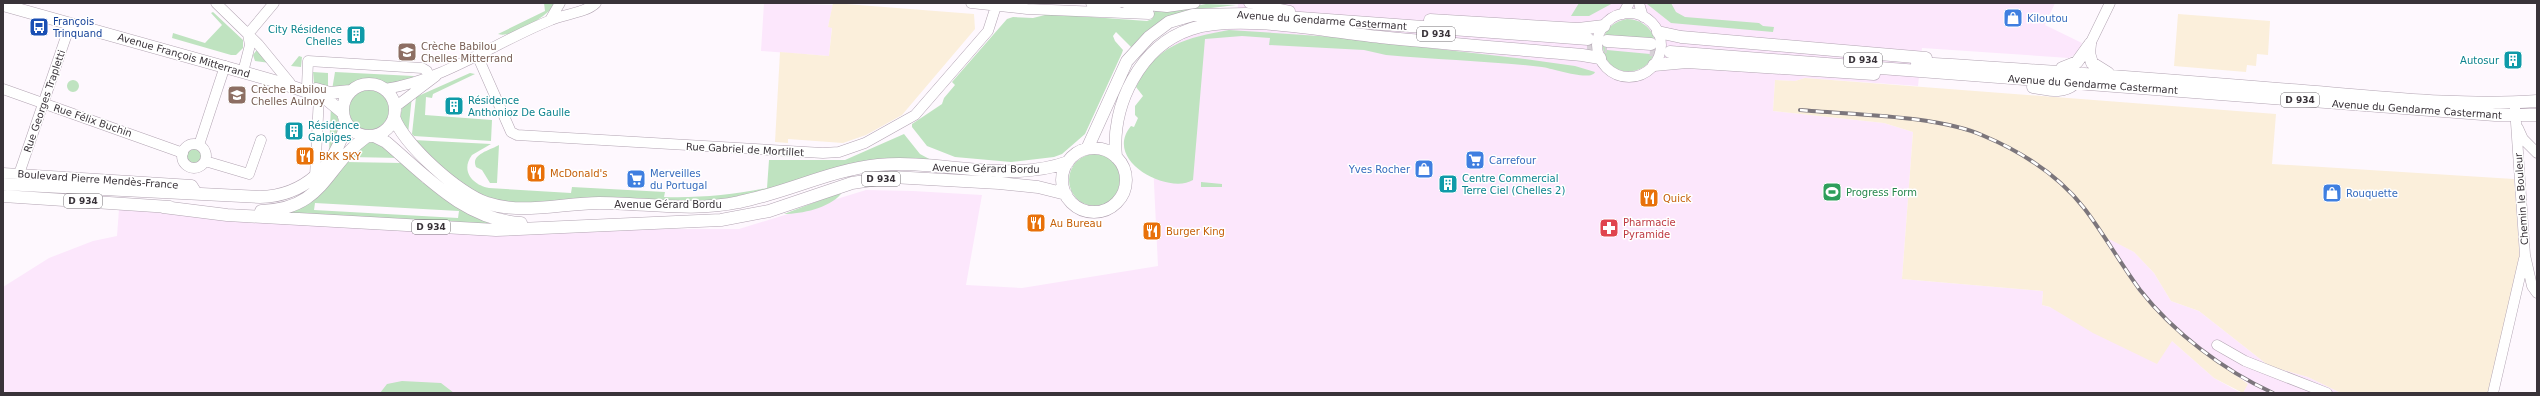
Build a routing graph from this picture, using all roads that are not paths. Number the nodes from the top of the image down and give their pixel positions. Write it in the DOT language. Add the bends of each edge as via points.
graph roads {
  1 [pos="216,3"];
  2 [pos="274,3"];
  3 [pos="560,3"];
  4 [pos="596,3"];
  5 [pos="971,3"];
  6 [pos="1092,3"];
  7 [pos="1125,3"];
  8 [pos="1249,3"];
  9 [pos="1629,3"];
  10 [pos="1639,3"];
  11 [pos="2110,3"];
  12 [pos="998,4"];
  13 [pos="3,5"];
  14 [pos="1113,6"];
  15 [pos="1197,9"];
  16 [pos="1290,11"];
  17 [pos="1149,14"];
  18 [pos="1622,14"];
  19 [pos="3,15"];
  20 [pos="1643,17"];
  21 [pos="550,20"];
  22 [pos="1285,26"];
  23 [pos="1604,26"];
  24 [pos="69,28"];
  25 [pos="90,30"];
  26 [pos="1658,32"];
  27 [pos="248,34"];
  28 [pos="1607,44"];
  29 [pos="2090,44"];
  30 [pos="1651,47"];
  31 [pos="477,55"];
  32 [pos="1600,58"];
  33 [pos="1654,65"];
  34 [pos="225,66"];
  35 [pos="2057,70"];
  36 [pos="243,72"];
  37 [pos="2081,72"];
  38 [pos="439,73"];
  39 [pos="2113,74"];
  40 [pos="1964,75"];
  41 [pos="428,76"];
  42 [pos="278,82"];
  43 [pos="290,83"];
  44 [pos="2075,83"];
  45 [pos="307,87"];
  46 [pos="3,89"];
  47 [pos="385,89"];
  48 [pos="350,91"];
  49 [pos="319,96"];
  50 [pos="2537,101"];
  51 [pos="43,103"];
  52 [pos="2514,103"];
  53 [pos="2537,105"];
  54 [pos="395,112"];
  55 [pos="2537,114"];
  56 [pos="2517,116"];
  57 [pos="344,117"];
  58 [pos="2518,128"];
  59 [pos="370,136"];
  60 [pos="261,140"];
  61 [pos="199,145"];
  62 [pos="1087,149"];
  63 [pos="183,153"];
  64 [pos="2537,153"];
  65 [pos="1116,157"];
  66 [pos="205,161"];
  67 [pos="1068,162"];
  68 [pos="194,168"];
  69 [pos="3,174"];
  70 [pos="19,174"];
  71 [pos="315,177"];
  72 [pos="3,184"];
  73 [pos="195,189"];
  74 [pos="1066,194"];
  75 [pos="3,196"];
  76 [pos="163,207"];
  77 [pos="700,221"];
  78 [pos="2525,255"];
  79 [pos="2537,293"];
  80 [pos="2217,344"];
  81 [pos="2327,393"];
  82 [pos="2493,393"];
  1 -- 27 [label="street"];
  2 -- 27 [label="street"];
  3 -- 21 [label="street"];
  4 -- 21 [label="street" via="586,9"];
  5 -- 12 [label="street"];
  6 -- 14 [label="street"];
  7 -- 15 [label="street, Avenue du Gendarme Castermant"];
  8 -- 16 [label="street, Avenue du Gendarme Castermant"];
  9 -- 18 [label="street"];
  10 -- 20 [label="street"];
  11 -- 29 [label="street"];
  12 -- 14 [label="street"];
  12 -- 31 [label="street, Rue Gabriel de Mortillet" via="988,31 915,115 865,143 839,152 816,153 516,135 511,132"];
  13 -- 25 [label="main road, Avenue François Mitterrand"];
  14 -- 17 [label="street"];
  15 -- 16 [label="main road"];
  15 -- 22 [label="main road, Avenue du Gendarme Castermant / D 934" via="1588,42"];
  15 -- 62 [label="main road, D 934" via="1161,27 1127,61"];
  16 -- 23 [label="main road" via="1578,29"];
  18 -- 20 [label="street"];
  18 -- 23 [label="street"];
  19 -- 24 [label="main road, Avenue François Mitterrand"];
  20 -- 26 [label="street"];
  21 -- 31 [label="street"];
  22 -- 32 [label="main road" via="1448,44 1582,54"];
  22 -- 65 [label="main road, Avenue Gérard Bordu / D 934" via="1219,24 1192,28 1171,38 1146,60 1127,91 1115,131"];
  23 -- 32 [label="street" via="1597,42"];
  24 -- 25 [label="main road, Avenue François Mitterrand"];
  24 -- 51 [label="street, Rue Georges Trapletti"];
  25 -- 34 [label="main road, Avenue François Mitterrand"];
  26 -- 33 [label="street" via="1661,49"];
  26 -- 35 [label="main road"];
  27 -- 36 [label="street" via="250,45"];
  27 -- 43 [label="street"];
  28 -- 30 [label="main road"];
  29 -- 35 [label="main road" via="2077,62"];
  29 -- 37 [label="main road"];
  29 -- 39 [label="main road" via="2092,63"];
  31 -- 38 [label="street"];
  32 -- 33 [label="street" via="1609,70 1623,76 1638,76"];
  33 -- 40 [label="main road" via="1677,62 1815,72"];
  34 -- 36 [label="main road, Avenue François Mitterrand"];
  34 -- 61 [label="street"];
  35 -- 37 [label="main road, Avenue du Gendarme Castermant / D 934"];
  35 -- 40 [label="main road, Avenue du Gendarme Castermant / D 934" via="1670,49"];
  36 -- 42 [label="main road, Avenue François Mitterrand"];
  37 -- 39 [label="main road, Avenue du Gendarme Castermant / D 934"];
  37 -- 44 [label="main road"];
  38 -- 41 [label="street"];
  38 -- 54 [label="street"];
  39 -- 52 [label="main road, Avenue du Gendarme Castermant / D 934" via="2425,100"];
  40 -- 44 [label="main road" via="2054,90 2068,89"];
  41 -- 45 [label="street" via="425,69 420,68 308,61"];
  41 -- 47 [label="street"];
  42 -- 43 [label="main road, Avenue François Mitterrand"];
  42 -- 49 [label="main road, Avenue François Mitterrand"];
  43 -- 45 [label="main road, Avenue François Mitterrand"];
  44 -- 56 [label="main road, Avenue du Gendarme Castermant / D 934"];
  45 -- 48 [label="main road, Avenue François Mitterrand" via="330,93"];
  46 -- 51 [label="street, Rue Félix Buchin"];
  47 -- 48 [label="main road" via="367,84"];
  47 -- 54 [label="main road" via="393,100"];
  48 -- 57 [label="main road" via="343,104"];
  49 -- 57 [label="main road, Avenue François Mitterrand" via="330,100"];
  49 -- 71 [label="street"];
  50 -- 52 [label="main road, D 934"];
  51 -- 63 [label="street, Rue Félix Buchin"];
  51 -- 70 [label="street, Rue Georges Trapletti"];
  52 -- 56 [label="street, Chemin le Bouleur"];
  53 -- 56 [label="street" via="2523,106"];
  54 -- 59 [label="main road" via="390,126 383,132"];
  54 -- 67 [label="main road, Avenue Gérard Bordu / D 934" via="397,125 407,139 456,186 477,199 505,207 597,203 711,206 738,203 851,169 880,165 1037,170"];
  55 -- 56 [label="main road, D 934"];
  56 -- 58 [label="street, Chemin le Bouleur"];
  57 -- 59 [label="main road" via="351,130"];
  57 -- 71 [label="main road, Boulevard Pierre Mendès-France" via="340,144"];
  58 -- 64 [label="street"];
  58 -- 78 [label="street, Chemin le Bouleur" via="2518,170"];
  59 -- 76 [label="main road" via="354,147 319,189 305,200 287,207 257,211"];
  59 -- 77 [label="main road, D 934" via="386,142 459,203 490,217 527,224 612,218"];
  60 -- 66 [label="street" via="249,174"];
  61 -- 63 [label="street" via="188,146"];
  61 -- 66 [label="street" via="205,150"];
  62 -- 65 [label="main road" via="1099,149"];
  62 -- 67 [label="main road, Avenue Gérard Bordu" via="1076,154"];
  63 -- 68 [label="street" via="184,163"];
  65 -- 74 [label="main road, Avenue Gérard Bordu" via="1124,169 1126,185 1119,200 1111,207 1096,212 1085,210 1072,202"];
  66 -- 68 [label="street" via="201,167"];
  67 -- 74 [label="main road" via="1062,178"];
  68 -- 73 [label="street, Boulevard Pierre Mendès-France"];
  69 -- 70 [label="street, Boulevard Pierre Mendès-France"];
  70 -- 73 [label="street, Boulevard Pierre Mendès-France"];
  71 -- 73 [label="main road, Boulevard Pierre Mendès-France" via="297,190 274,197"];
  72 -- 73 [label="main road, Boulevard Pierre Mendès-France / D 934" via="78,188"];
  74 -- 77 [label="main road, Avenue Gérard Bordu / D 934" via="1038,187 999,183 892,177 846,185 754,214"];
  75 -- 76 [label="main road, D 934"];
  76 -- 77 [label="main road, D 934" via="234,215 490,230"];
  78 -- 79 [label="street, Chemin le Bouleur" via="2532,286"];
  78 -- 82 [label="street"];
  80 -- 81 [label="street" via="2245,361"];
}
